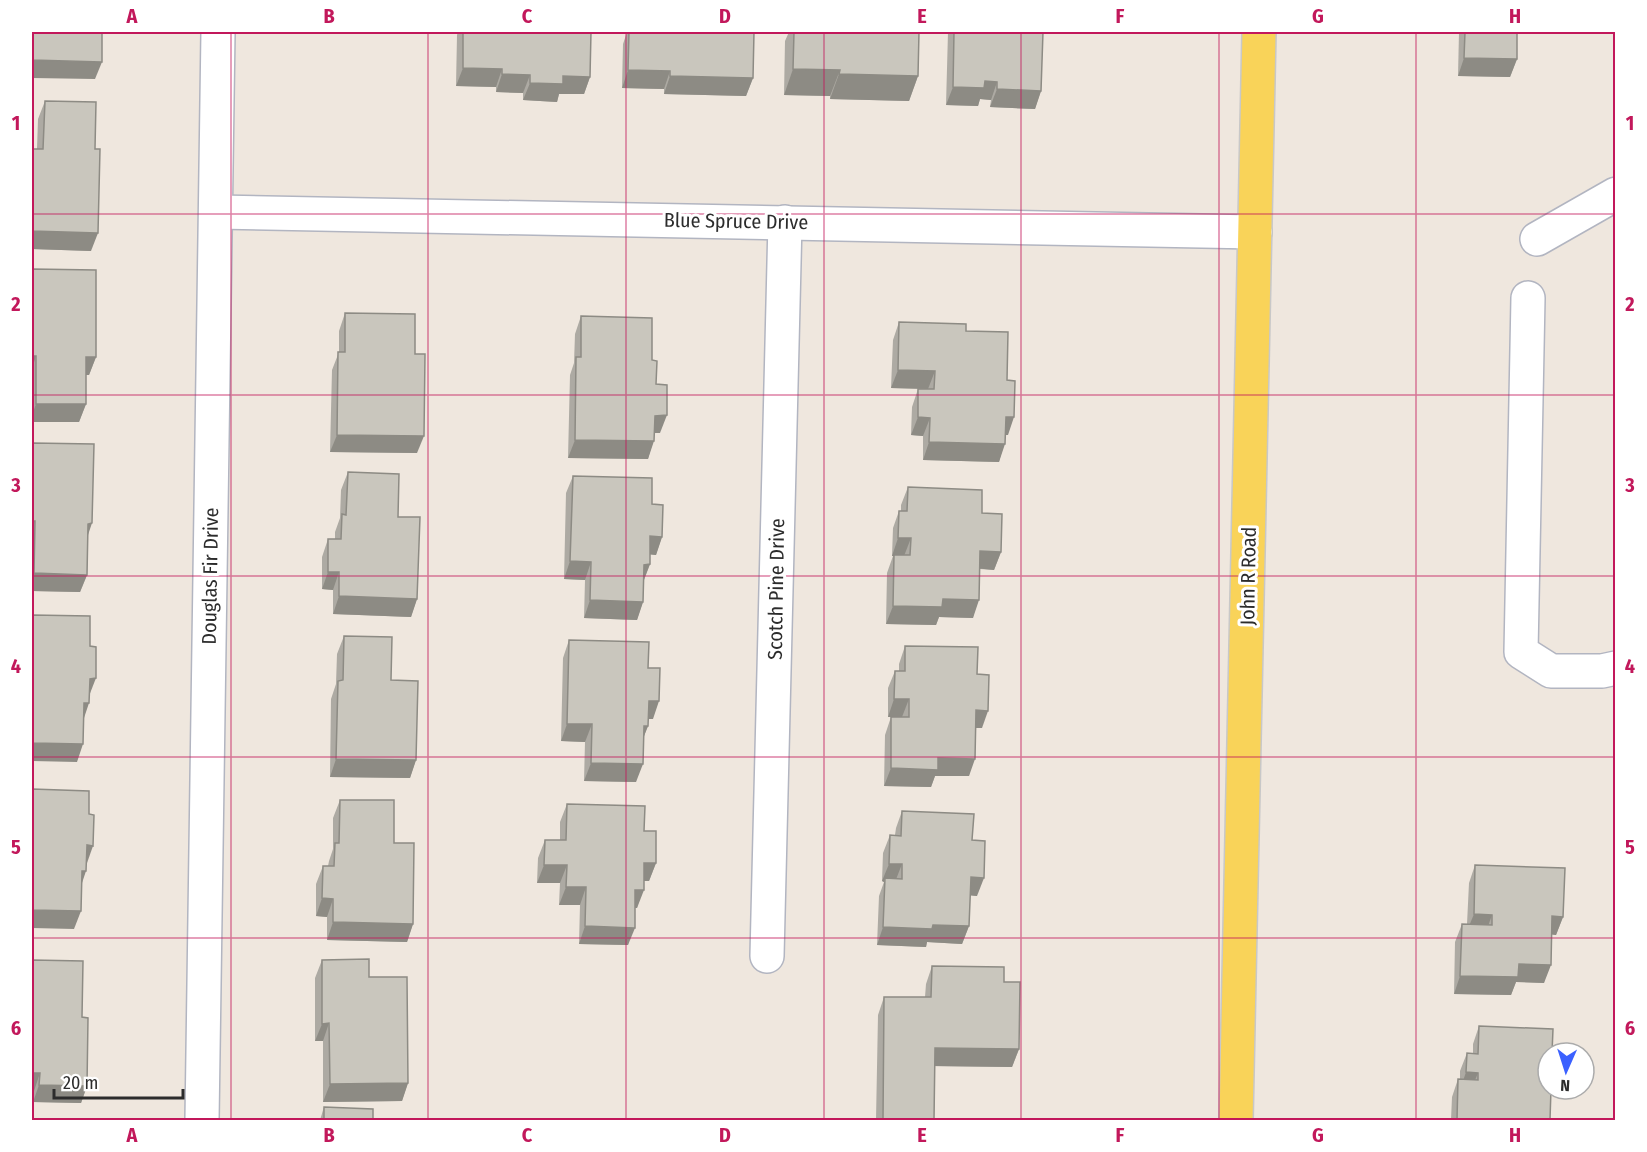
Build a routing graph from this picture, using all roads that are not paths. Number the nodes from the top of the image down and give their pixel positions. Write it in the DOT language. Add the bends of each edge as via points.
graph roads {
  1 [pos="218,32"];
  2 [pos="1259,32"];
  3 [pos="1616,194"];
  4 [pos="217,212"];
  5 [pos="784,222"];
  6 [pos="1255,232"];
  7 [pos="1537,240"];
  8 [pos="1528,298"];
  9 [pos="1616,668"];
  10 [pos="767,956"];
  11 [pos="202,1120"];
  12 [pos="1236,1120"];
  1 -- 4 [label="street, Douglas Fir Drive"];
  2 -- 6 [label="main road, John R Road"];
  3 -- 7 [label="street"];
  4 -- 5 [label="street, Blue Spruce Drive"];
  4 -- 11 [label="street, Douglas Fir Drive"];
  5 -- 6 [label="street, Blue Spruce Drive"];
  5 -- 10 [label="street, Scotch Pine Drive"];
  6 -- 12 [label="main road, John R Road"];
  8 -- 9 [label="street" via="1521,652 1551,671"];
}
